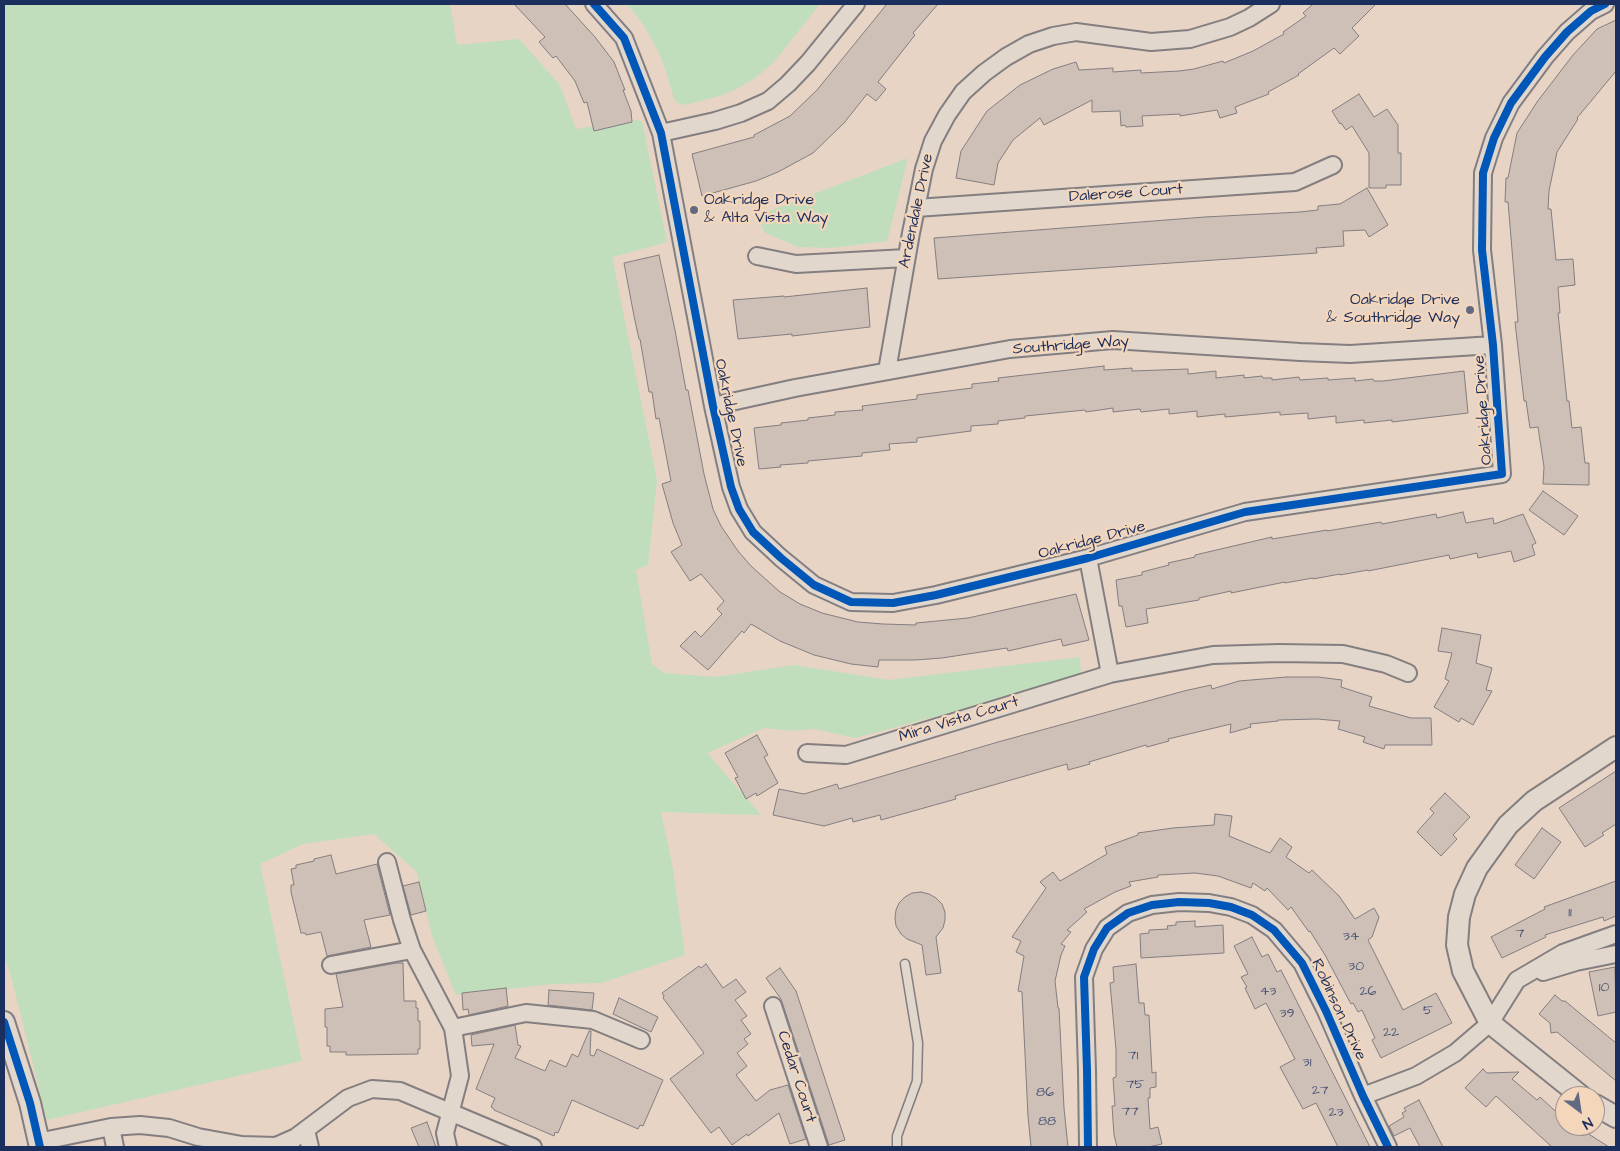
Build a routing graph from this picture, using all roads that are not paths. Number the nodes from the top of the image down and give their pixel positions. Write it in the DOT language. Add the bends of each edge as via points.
graph roads {
  1 [pos="594,4"];
  2 [pos="856,4"];
  3 [pos="1271,4"];
  4 [pos="1605,4"];
  5 [pos="661,133"];
  6 [pos="1333,165"];
  7 [pos="916,208"];
  8 [pos="757,256"];
  9 [pos="906,258"];
  10 [pos="1493,345"];
  11 [pos="887,371"];
  12 [pos="714,406"];
  13 [pos="1088,558"];
  14 [pos="1408,673"];
  15 [pos="1110,674"];
  16 [pos="1616,747"];
  17 [pos="807,753"];
  18 [pos="387,862"];
  19 [pos="1616,934"];
  20 [pos="412,950"];
  21 [pos="1616,954"];
  22 [pos="905,964"];
  23 [pos="331,965"];
  24 [pos="1517,980"];
  25 [pos="774,1006"];
  26 [pos="4,1022"];
  27 [pos="1490,1023"];
  28 [pos="453,1028"];
  29 [pos="641,1040"];
  30 [pos="1569,1086"];
  31 [pos="1363,1096"];
  32 [pos="450,1111"];
  33 [pos="1605,1111"];
  34 [pos="1616,1117"];
  35 [pos="111,1128"];
  36 [pos="296,1138"];
  37 [pos="39,1145"];
  38 [pos="226,1145"];
  39 [pos="115,1147"];
  40 [pos="310,1147"];
  41 [pos="448,1147"];
  42 [pos="533,1147"];
  43 [pos="819,1147"];
  44 [pos="897,1147"];
  45 [pos="1088,1147"];
  46 [pos="1388,1147"];
  1 -- 5 [label="street, Oakridge Drive" via="624,38"];
  2 -- 5 [label="street" via="808,63 768,102 716,121"];
  3 -- 7 [label="street, Ardendale Drive" via="1230,27 1190,39 1151,42 1076,32 1029,44 1006,57 964,92 947,115 924,168"];
  4 -- 10 [label="street, Oakridge Drive" via="1591,11 1545,58 1511,103 1494,138 1483,173 1482,250"];
  5 -- 12 [label="street, Oakridge Drive"];
  6 -- 7 [label="street, Dalerose Court" via="1295,182"];
  7 -- 9 [label="street, Ardendale Drive"];
  8 -- 9 [label="street" via="796,264"];
  9 -- 11 [label="street, Ardendale Drive"];
  10 -- 11 [label="street, Southridge Way" via="1350,354 1113,340 1010,349"];
  10 -- 13 [label="street, Oakridge Drive" via="1502,474 1245,512"];
  11 -- 12 [label="street, Southridge Way"];
  12 -- 13 [label="street, Oakridge Drive" via="731,487 753,532 814,585 851,602 893,603"];
  13 -- 15 [label="street"];
  14 -- 15 [label="street, Mira Vista Court" via="1343,654 1279,653 1213,655"];
  15 -- 17 [label="street, Mira Vista Court" via="846,755"];
  16 -- 27 [label="street" via="1534,801 1508,825 1477,868 1465,894 1457,945 1463,972"];
  18 -- 20 [label="street"];
  19 -- 24 [label="street" via="1563,952"];
  20 -- 23 [label="street"];
  20 -- 28 [label="street"];
  21 -- 24 [label="street"];
  22 -- 44 [label="lane" via="918,1043 917,1081"];
  24 -- 27 [label="street"];
  25 -- 43 [label="street, Cedar Court"];
  26 -- 37 [label="street" via="30,1103"];
  27 -- 30 [label="street"];
  27 -- 31 [label="street" via="1455,1053 1416,1076"];
  28 -- 29 [label="street" via="526,1013 593,1020"];
  28 -- 32 [label="street" via="460,1076"];
  31 -- 45 [label="street, Robinson Drive" via="1302,963 1274,930 1252,915 1231,907 1179,902 1152,905 1128,913 1107,928 1094,948 1084,978"];
  31 -- 46 [label="street, Robinson Drive"];
  32 -- 36 [label="street" via="400,1090 372,1089 348,1098"];
  32 -- 41 [label="street" via="445,1133"];
  32 -- 42 [label="street"];
  33 -- 34 [label="street"];
  35 -- 37 [label="street"];
  35 -- 38 [label="street" via="140,1125 169,1128"];
  35 -- 39 [label="street"];
  36 -- 38 [label="street" via="276,1146"];
  36 -- 40 [label="street"];
}
